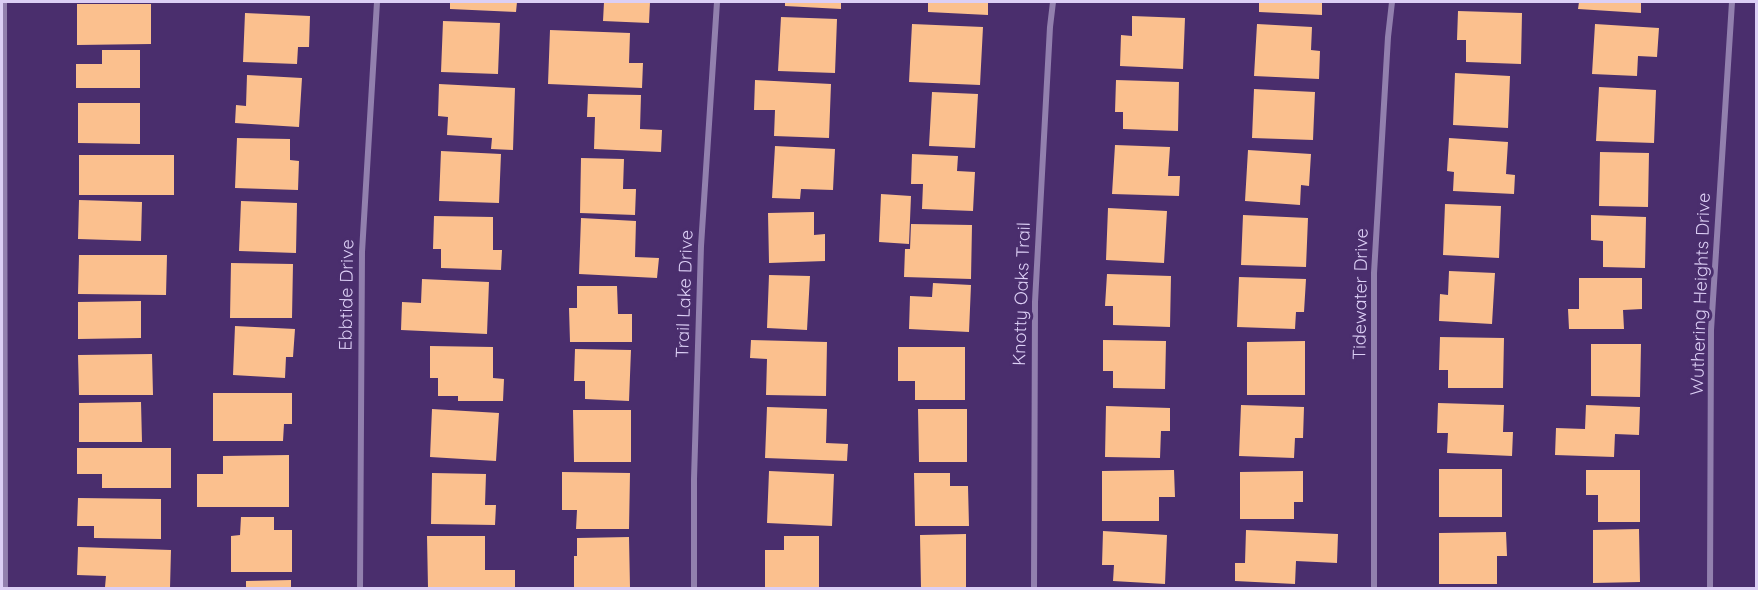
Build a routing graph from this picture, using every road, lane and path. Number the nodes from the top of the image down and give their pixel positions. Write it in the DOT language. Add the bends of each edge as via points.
graph roads {
  1 [pos="4,2"];
  2 [pos="377,2"];
  3 [pos="717,2"];
  4 [pos="1053,2"];
  5 [pos="1392,2"];
  6 [pos="1732,2"];
  7 [pos="5,588"];
  8 [pos="360,588"];
  9 [pos="694,588"];
  10 [pos="1034,588"];
  11 [pos="1374,588"];
  12 [pos="1710,588"];
  1 -- 7 [label="street"];
  2 -- 8 [label="street, Ebbtide Drive" via="362,252"];
  3 -- 9 [label="street, Trail Lake Drive" via="701,246"];
  4 -- 10 [label="street, Knotty Oaks Trail" via="1035,302"];
  5 -- 11 [label="street, Tidewater Drive" via="1374,273"];
  6 -- 12 [label="street, Wuthering Heights Drive" via="1711,330"];
}
